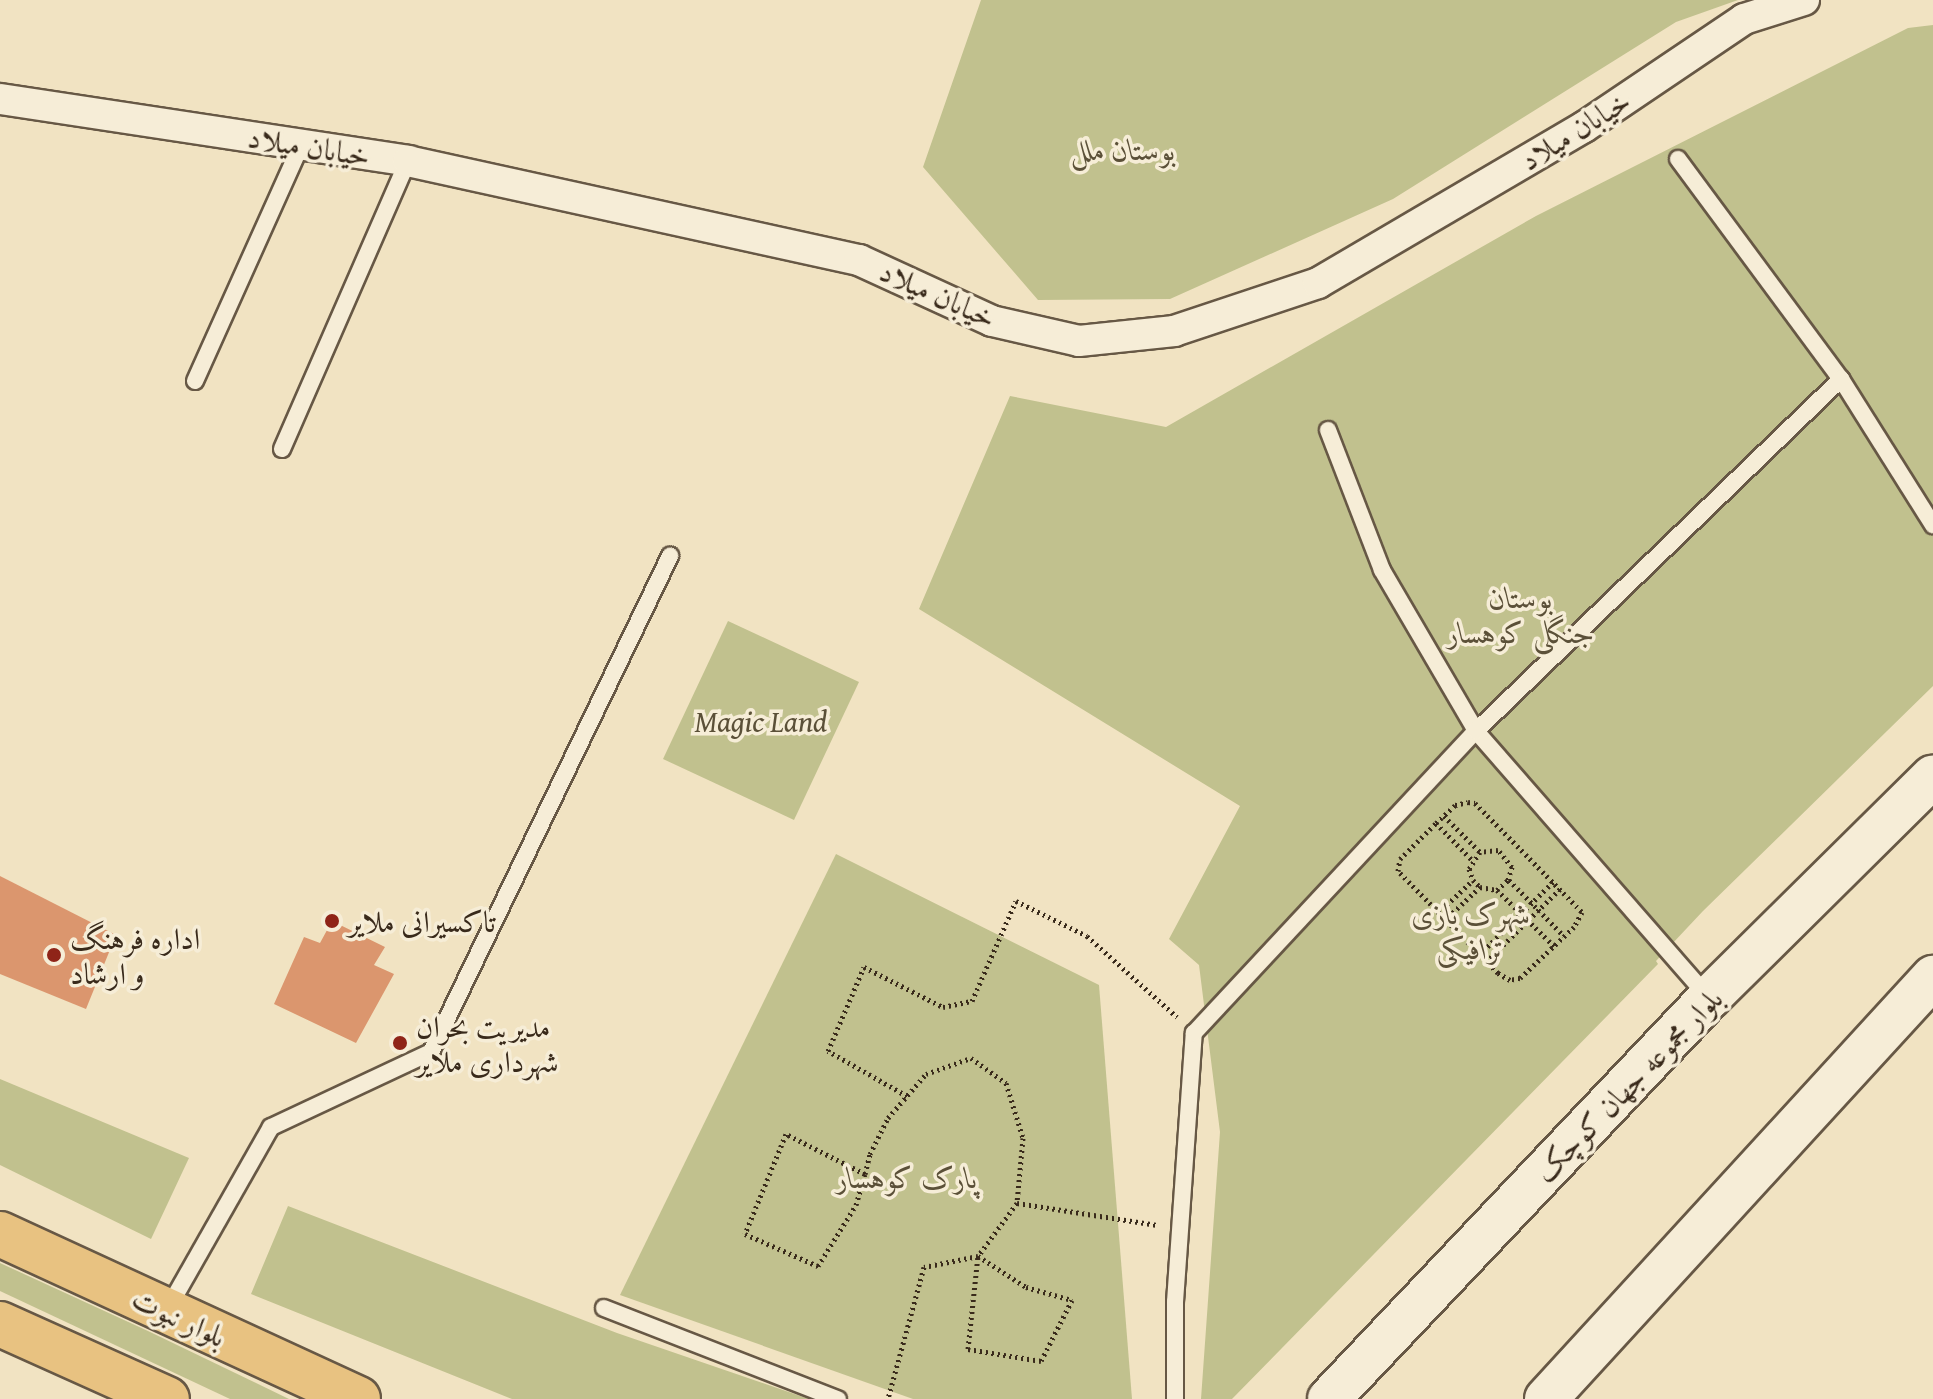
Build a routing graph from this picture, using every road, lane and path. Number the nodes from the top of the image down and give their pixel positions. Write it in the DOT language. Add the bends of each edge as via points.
graph roads {
  1 [pos="1804,0"];
  2 [pos="0,99"];
  3 [pos="301,145"];
  4 [pos="1678,159"];
  5 [pos="408,161"];
  6 [pos="1841,379"];
  7 [pos="195,381"];
  8 [pos="1328,430"];
  9 [pos="282,449"];
  10 [pos="1933,525"];
  11 [pos="670,556"];
  12 [pos="1476,731"];
  13 [pos="1933,776"];
  14 [pos="1444,816"];
  15 [pos="1436,823"];
  16 [pos="1480,852"];
  17 [pos="1472,860"];
  18 [pos="1473,880"];
  19 [pos="1508,880"];
  20 [pos="1554,881"];
  21 [pos="1480,887"];
  22 [pos="1561,888"];
  23 [pos="1497,890"];
  24 [pos="1532,903"];
  25 [pos="1539,910"];
  26 [pos="1438,913"];
  27 [pos="1521,914"];
  28 [pos="1444,921"];
  29 [pos="1528,921"];
  30 [pos="1564,936"];
  31 [pos="1554,946"];
  32 [pos="1479,955"];
  33 [pos="1486,962"];
  34 [pos="1933,977"];
  35 [pos="1709,998"];
  36 [pos="1194,1033"];
  37 [pos="907,1096"];
  38 [pos="865,1174"];
  39 [pos="1017,1203"];
  40 [pos="1182,1229"];
  41 [pos="0,1234"];
  42 [pos="978,1256"];
  43 [pos="604,1308"];
  44 [pos="166,1311"];
  45 [pos="0,1324"];
  46 [pos="167,1399"];
  47 [pos="358,1399"];
  48 [pos="838,1399"];
  49 [pos="888,1399"];
  50 [pos="1175,1399"];
  51 [pos="1329,1399"];
  52 [pos="1546,1399"];
  1 -- 5 [label="street, خیابان میلاد" via="1744,19 1584,127 1318,283 1174,331 1079,341 1006,325 859,260"];
  2 -- 3 [label="street, خیابان میلاد"];
  3 -- 5 [label="street, خیابان میلاد"];
  3 -- 7 [label="lane"];
  4 -- 6 [label="lane"];
  5 -- 9 [label="lane"];
  6 -- 10 [label="lane"];
  6 -- 12 [label="lane"];
  8 -- 12 [label="lane" via="1382,570"];
  11 -- 44 [label="lane" via="431,1052 271,1127"];
  12 -- 35 [label="lane"];
  12 -- 36 [label="lane"];
  13 -- 35 [label="main road, بلوار مجموعه جهان کوچک"];
  14 -- 15 [label="path"];
  14 -- 16 [label="path"];
  14 -- 20 [label="path" via="1455,805 1475,803"];
  15 -- 17 [label="path"];
  15 -- 26 [label="path" via="1400,859 1398,871"];
  16 -- 17 [label="path"];
  16 -- 19 [label="path" via="1498,850 1508,859"];
  17 -- 18 [label="path"];
  18 -- 21 [label="path"];
  18 -- 26 [label="path"];
  19 -- 23 [label="path"];
  19 -- 24 [label="path"];
  20 -- 22 [label="path"];
  20 -- 24 [label="path"];
  21 -- 23 [label="path"];
  21 -- 28 [label="path"];
  22 -- 25 [label="path"];
  22 -- 30 [label="path" via="1582,912"];
  23 -- 27 [label="path"];
  24 -- 25 [label="path"];
  24 -- 27 [label="path"];
  25 -- 29 [label="path"];
  25 -- 30 [label="path"];
  26 -- 28 [label="path"];
  27 -- 29 [label="path"];
  27 -- 32 [label="path"];
  28 -- 32 [label="path"];
  29 -- 31 [label="path"];
  29 -- 33 [label="path"];
  30 -- 31 [label="path"];
  31 -- 33 [label="path" via="1520,978 1510,980"];
  32 -- 33 [label="path"];
  34 -- 52 [label="main road"];
  35 -- 51 [label="main road, بلوار مجموعه جهان کوچک"];
  36 -- 37 [label="path" via="1087,936 1016,901 972,1001 943,1007 864,967 828,1051"];
  36 -- 40 [label="lane"];
  37 -- 38 [label="path" via="888,1118"];
  37 -- 39 [label="path" via="926,1074 971,1058 1006,1083 1023,1138"];
  38 -- 38 [label="path" via="856,1205 818,1266 745,1234 786,1134"];
  39 -- 40 [label="path"];
  39 -- 42 [label="path"];
  40 -- 50 [label="lane"];
  41 -- 44 [label="main road, بلوار نبوت"];
  42 -- 42 [label="path" via="1026,1287 1072,1300 1041,1361 968,1349"];
  42 -- 49 [label="path" via="924,1267"];
  43 -- 48 [label="lane"];
  44 -- 47 [label="main road, بلوار نبوت"];
  45 -- 46 [label="main road"];
}
